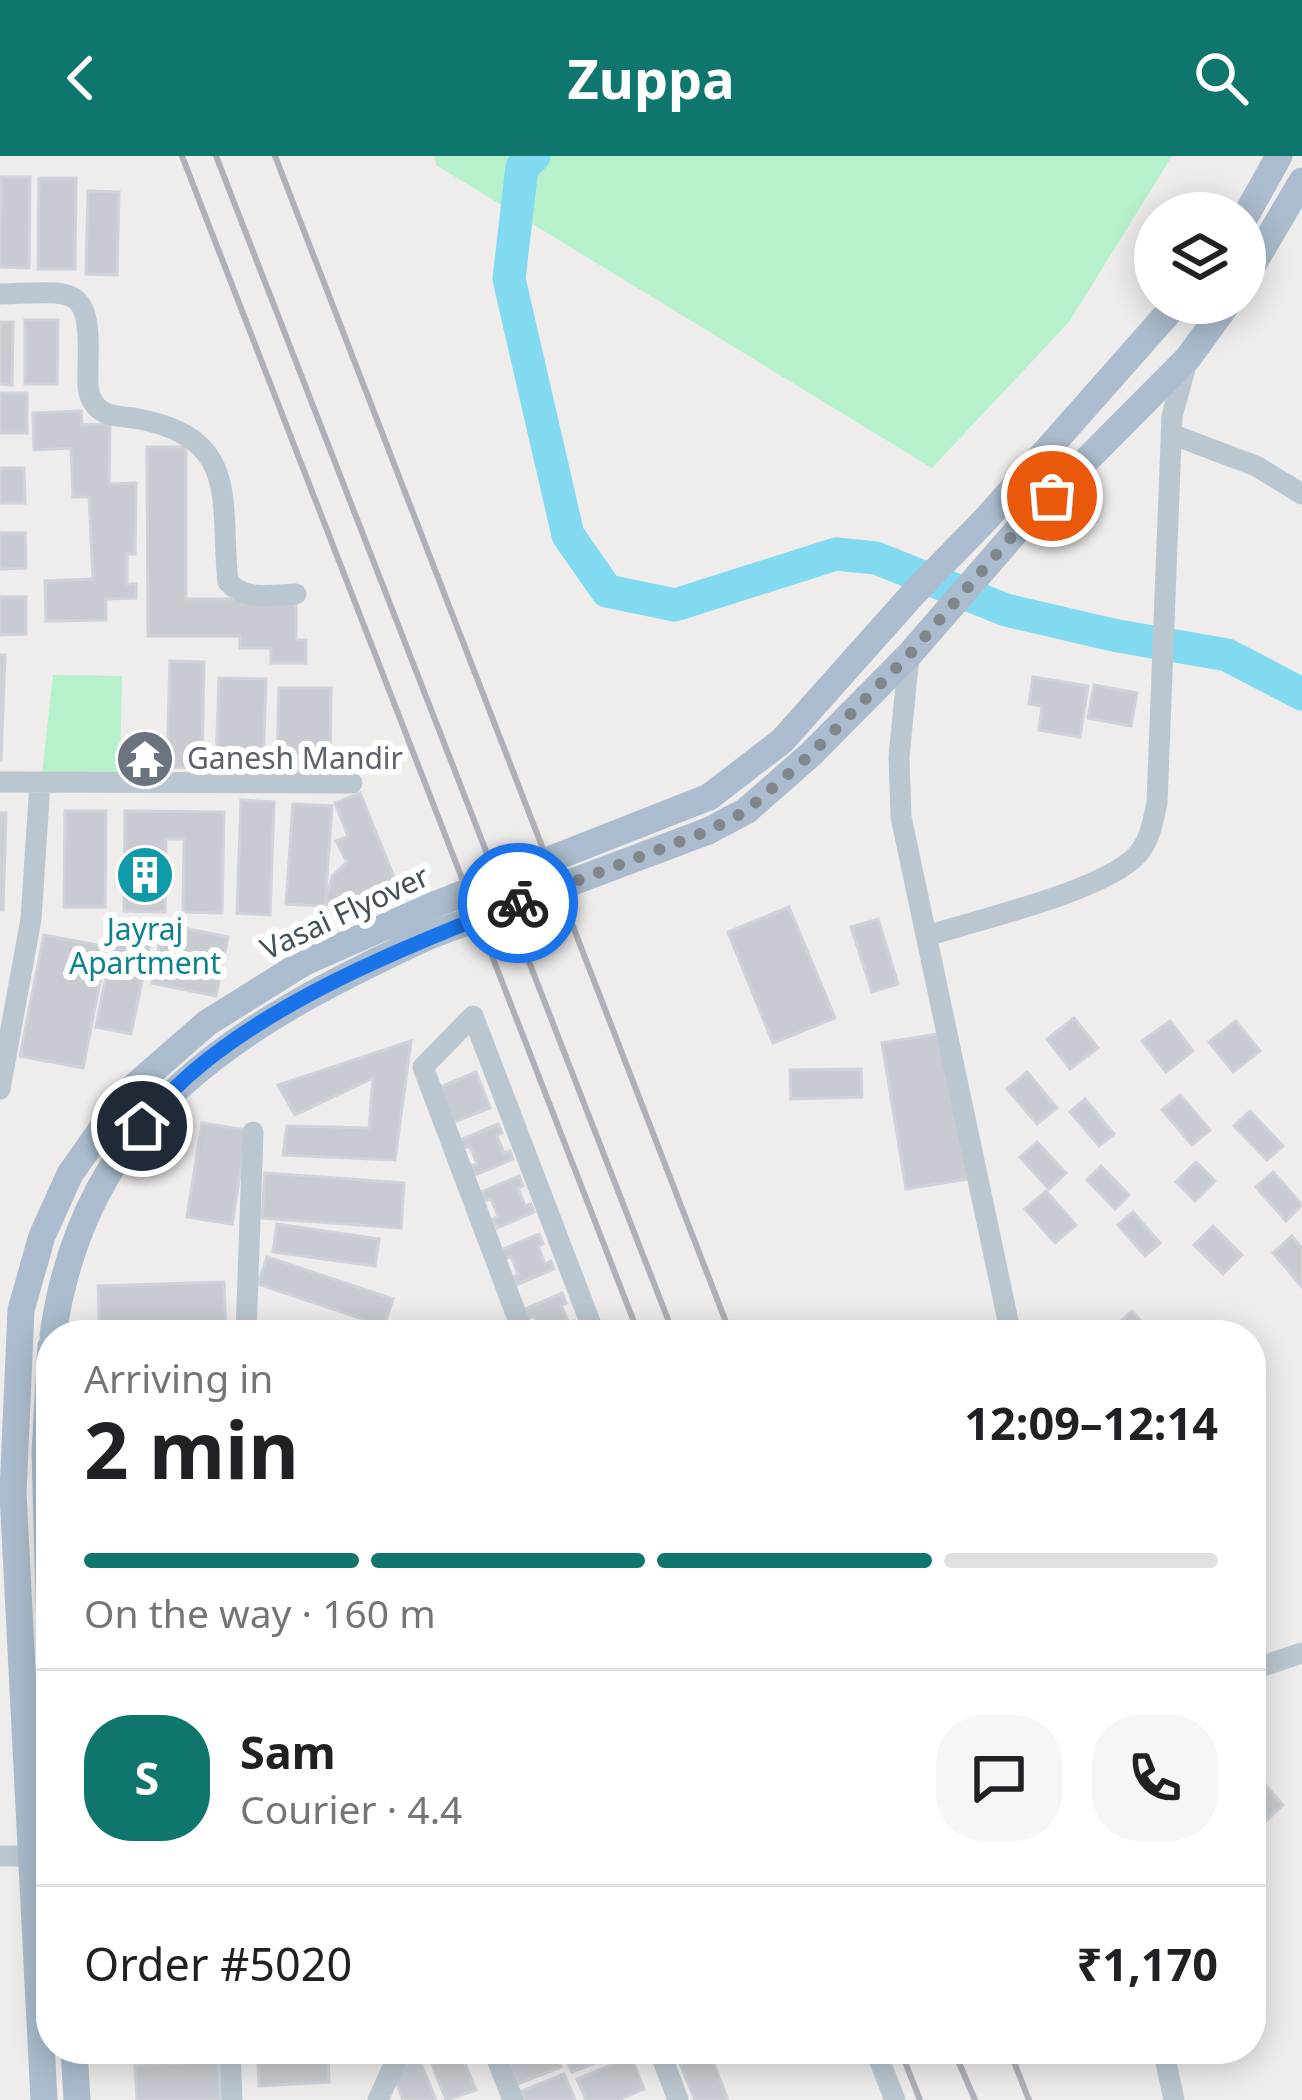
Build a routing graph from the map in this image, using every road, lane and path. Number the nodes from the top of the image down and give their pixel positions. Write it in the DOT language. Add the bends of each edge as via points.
graph roads {
  1 [pos="1280,156"];
  2 [pos="1302,181"];
  3 [pos="1261,192"];
  4 [pos="1266,211"];
  5 [pos="1285,215"];
  6 [pos="1266,245"];
  7 [pos="0,294"];
  8 [pos="1159,324"];
  9 [pos="1213,324"];
  10 [pos="1188,358"];
  11 [pos="1171,434"];
  12 [pos="1302,494"];
  13 [pos="296,594"];
  14 [pos="917,644"];
  15 [pos="0,782"];
  16 [pos="40,783"];
  17 [pos="352,783"];
  18 [pos="927,936"];
  19 [pos="0,1089"];
  20 [pos="253,1132"];
  21 [pos="55,1320"];
  22 [pos="247,1320"];
  23 [pos="518,1320"];
  24 [pos="589,1320"];
  25 [pos="1009,1320"];
  26 [pos="9,1632"];
  27 [pos="1302,1654"];
  28 [pos="1266,1665"];
  29 [pos="36,1822"];
  30 [pos="0,1856"];
  31 [pos="36,1857"];
  32 [pos="44,2064"];
  33 [pos="75,2064"];
  34 [pos="231,2064"];
  35 [pos="394,2064"];
  36 [pos="499,2064"];
  37 [pos="665,2064"];
  38 [pos="881,2064"];
  39 [pos="1166,2064"];
  40 [pos="44,2100"];
  41 [pos="77,2100"];
  42 [pos="232,2100"];
  43 [pos="378,2100"];
  44 [pos="513,2100"];
  45 [pos="678,2100"];
  46 [pos="895,2100"];
  47 [pos="1174,2100"];
  1 -- 3 [label="main road"];
  2 -- 5 [label="main road"];
  4 -- 5 [label="main road"];
  5 -- 6 [label="main road"];
  7 -- 13 [label="street" via="56,292 85,306 92,401 104,413 161,423 200,446 225,492 228,582 249,595"];
  8 -- 26 [label="main road, Vasai Flyover, bridge" via="782,741 709,797 302,963 206,1024 128,1092 70,1174 21,1310"];
  9 -- 10 [label="main road, Vasai Flyover"];
  10 -- 11 [label="street"];
  10 -- 14 [label="main road, Vasai Flyover"];
  11 -- 12 [label="street" via="1256,466"];
  11 -- 18 [label="street" via="1157,803 1149,836 1136,857 1089,884"];
  14 -- 18 [label="street" via="898,757"];
  14 -- 21 [label="main road, Vasai Flyover, bridge" via="746,811 429,936 329,983 212,1058 158,1104 94,1199 73,1243"];
  15 -- 16 [label="street"];
  16 -- 17 [label="street"];
  16 -- 19 [label="street" via="31,919"];
  18 -- 25 [label="street"];
  20 -- 22 [label="street"];
  23 -- 24 [label="street" via="423,1067 473,1016"];
  26 -- 29 [label="main road, Vasai Flyover"];
  27 -- 28 [label="street"];
  30 -- 31 [label="street"];
  32 -- 40 [label="main road, Vasai Flyover"];
  33 -- 41 [label="main road"];
  34 -- 42 [label="street"];
  35 -- 43 [label="street"];
  36 -- 44 [label="street"];
  37 -- 45 [label="street"];
  38 -- 46 [label="street"];
  39 -- 47 [label="street"];
}
